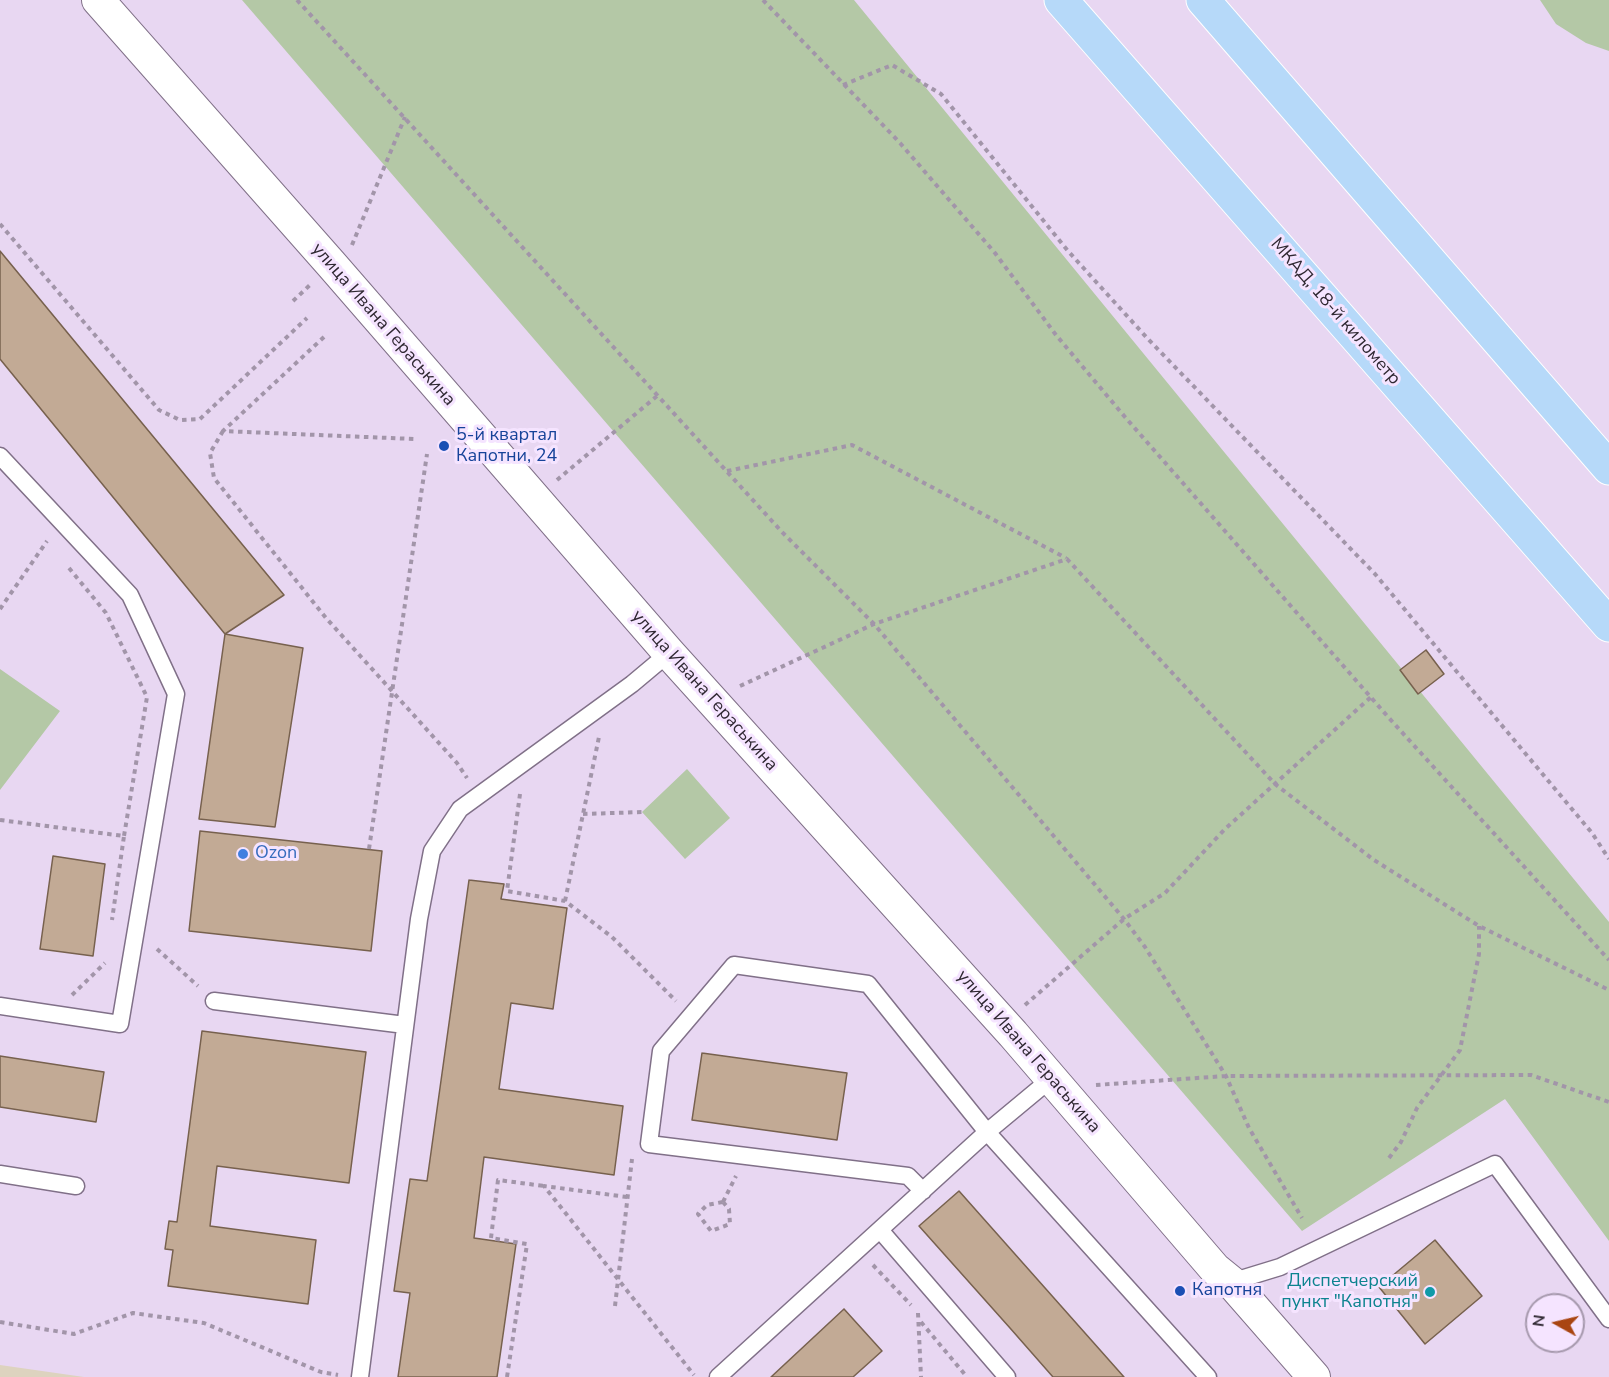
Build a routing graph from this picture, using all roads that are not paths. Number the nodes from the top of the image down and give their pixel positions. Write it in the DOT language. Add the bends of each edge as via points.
graph roads {
  1 [pos="98,0"];
  2 [pos="1061,0"];
  3 [pos="1203,0"];
  4 [pos="0,456"];
  5 [pos="1609,468"];
  6 [pos="1609,625"];
  7 [pos="669,653"];
  8 [pos="214,1000"];
  9 [pos="0,1006"];
  10 [pos="405,1025"];
  11 [pos="1052,1078"];
  12 [pos="987,1132"];
  13 [pos="0,1174"];
  14 [pos="76,1186"];
  15 [pos="922,1191"];
  16 [pos="880,1230"];
  17 [pos="1231,1282"];
  18 [pos="1609,1319"];
  19 [pos="353,1376"];
  20 [pos="718,1377"];
  21 [pos="1007,1377"];
  22 [pos="1208,1377"];
  23 [pos="1314,1377"];
  1 -- 7 [label="street, улица Ивана Гераськина"];
  2 -- 6 [label="highway, МКАД, 18-й километр"];
  3 -- 5 [label="highway"];
  4 -- 9 [label="lane" via="130,595 176,694 120,1024"];
  7 -- 10 [label="lane" via="460,809 432,851"];
  7 -- 11 [label="street, улица Ивана Гераськина"];
  8 -- 10 [label="lane"];
  10 -- 19 [label="lane"];
  11 -- 12 [label="lane"];
  11 -- 17 [label="street, улица Ивана Гераськина" via="1215,1269"];
  12 -- 15 [label="lane"];
  12 -- 15 [label="lane" via="868,984 734,965 661,1051 649,1144 908,1176"];
  12 -- 22 [label="lane"];
  13 -- 14 [label="lane"];
  15 -- 16 [label="lane"];
  16 -- 20 [label="lane"];
  16 -- 21 [label="lane"];
  17 -- 18 [label="lane" via="1280,1267 1495,1164"];
  17 -- 23 [label="street, улица Ивана Гераськина"];
}
